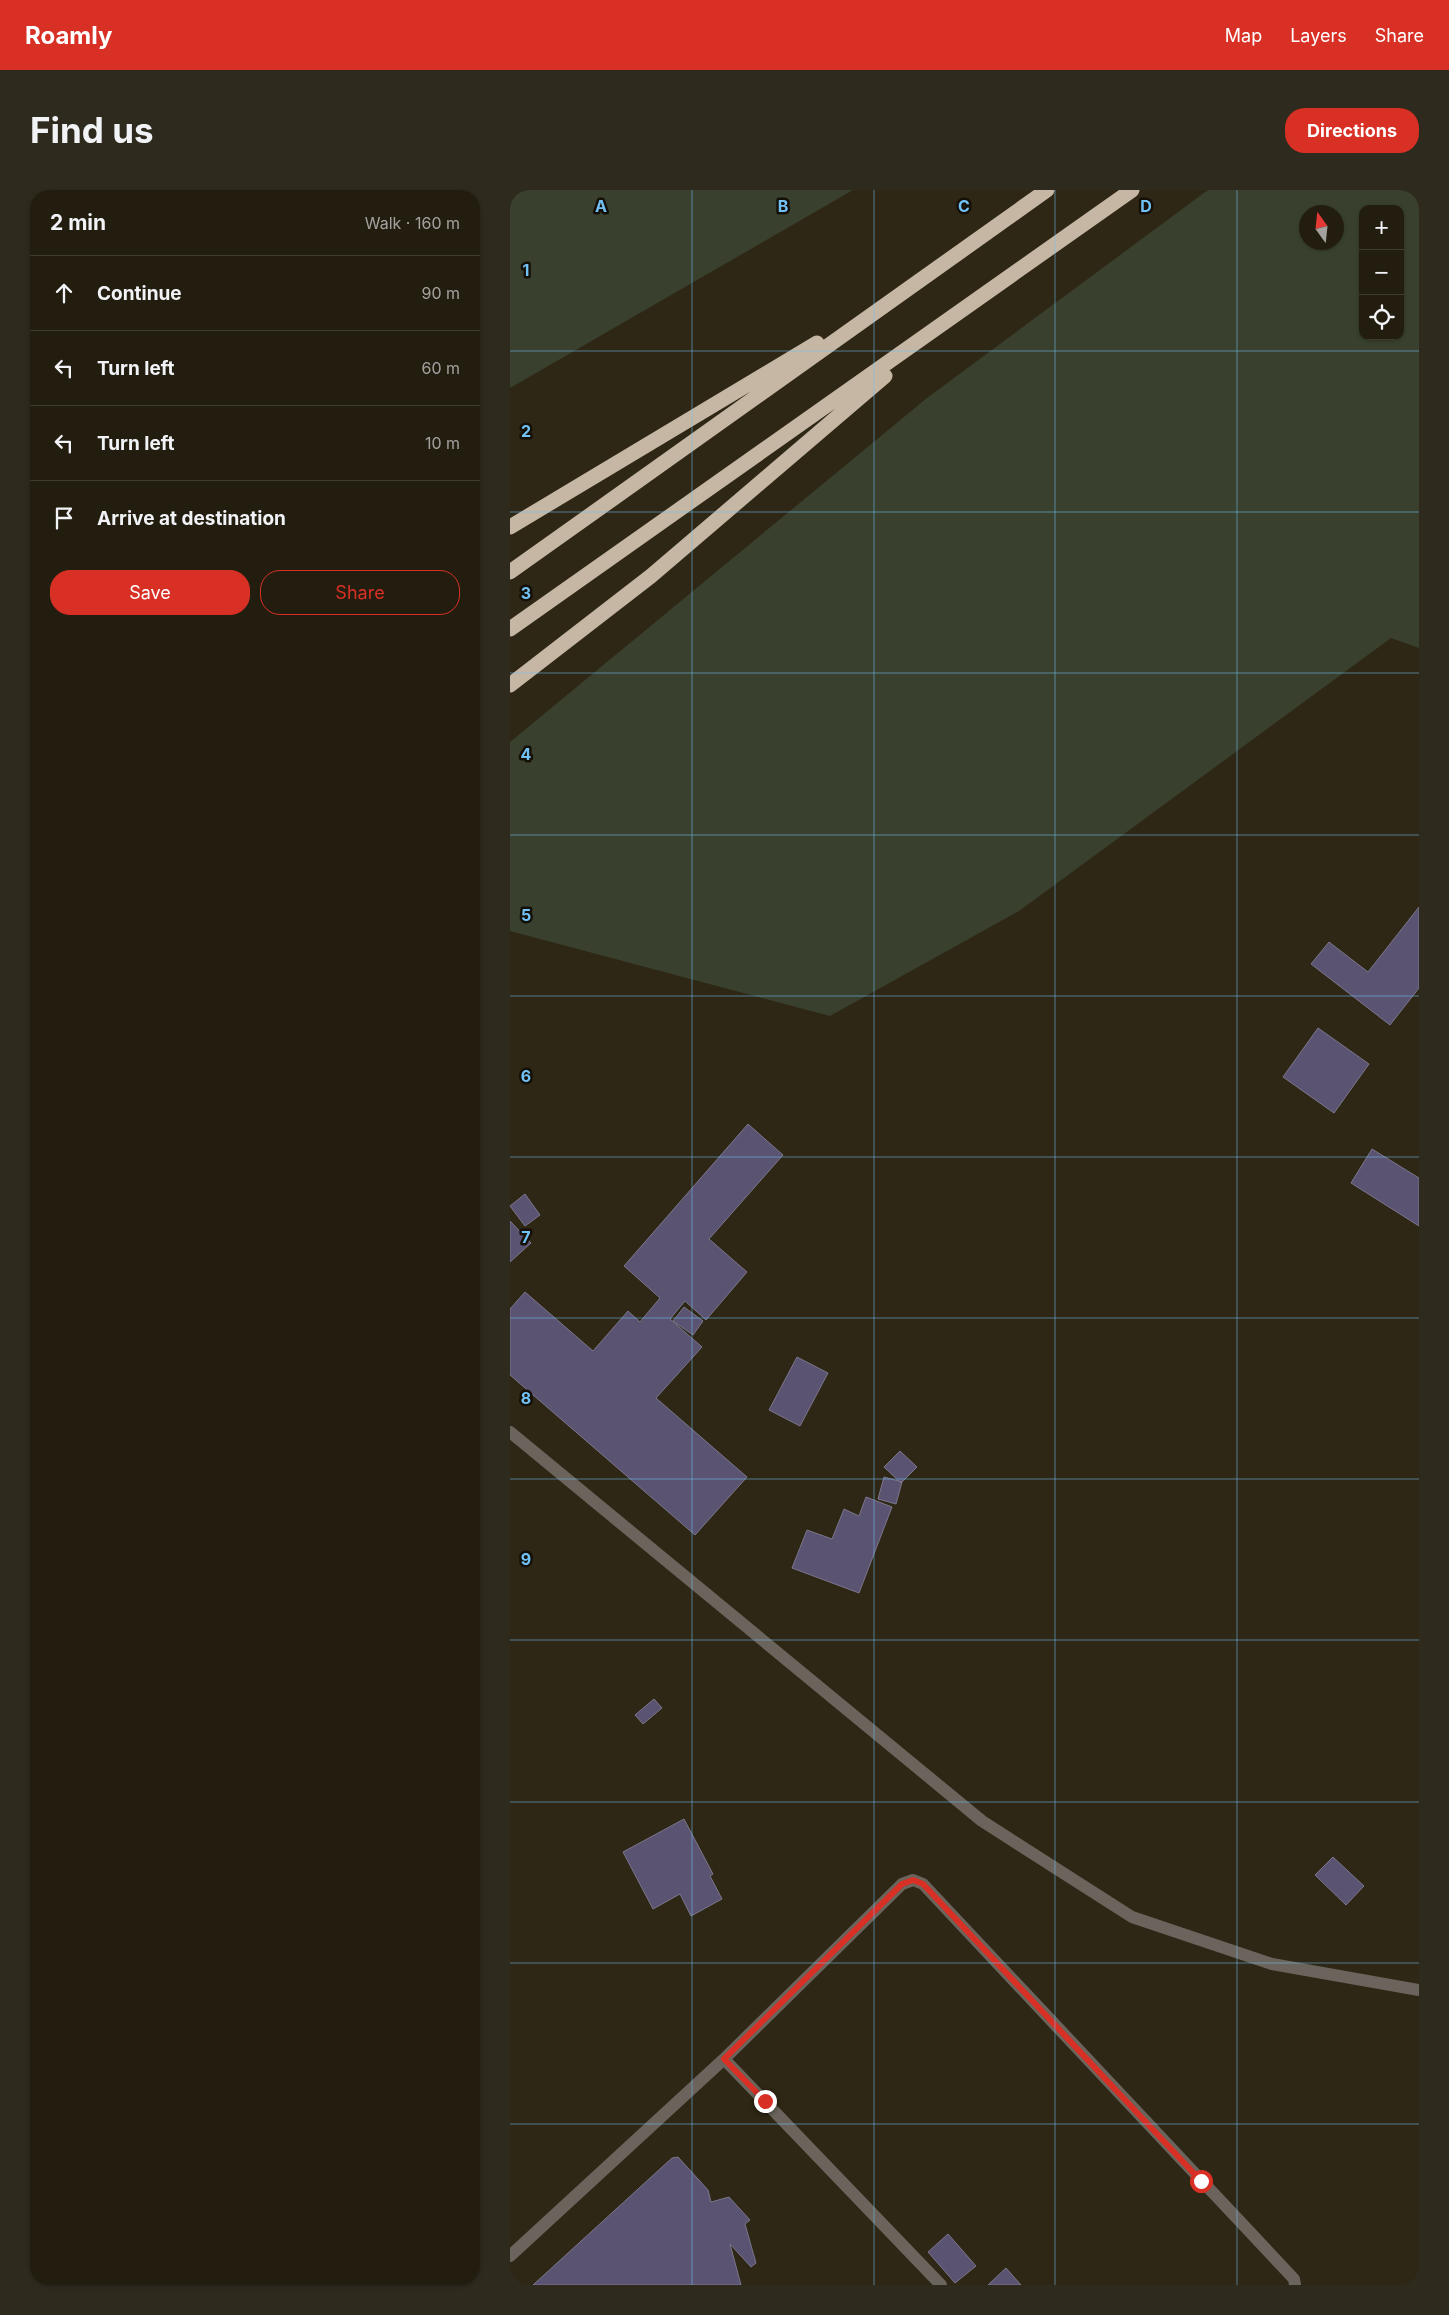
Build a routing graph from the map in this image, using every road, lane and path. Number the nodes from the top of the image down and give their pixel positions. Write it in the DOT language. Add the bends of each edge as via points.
graph roads {
  1 [pos="1047,190"];
  2 [pos="1132,190"];
  3 [pos="917,283"];
  4 [pos="952,318"];
  5 [pos="510,527"];
  6 [pos="510,572"];
  7 [pos="510,629"];
  8 [pos="510,685"];
  9 [pos="510,1432"];
  10 [pos="1419,1990"];
  11 [pos="724,2059"];
  12 [pos="510,2256"];
  13 [pos="941,2285"];
  14 [pos="1295,2285"];
  1 -- 3 [label="highway"];
  2 -- 4 [label="highway"];
  3 -- 5 [label="highway"];
  3 -- 6 [label="highway"];
  4 -- 7 [label="highway"];
  4 -- 8 [label="highway" via="651,576"];
  9 -- 10 [label="street" via="982,1822 1132,1917 1272,1964"];
  11 -- 12 [label="street"];
  11 -- 13 [label="street"];
  11 -- 14 [label="street" via="902,1884 913,1880 923,1884 1294,2279"];
}
